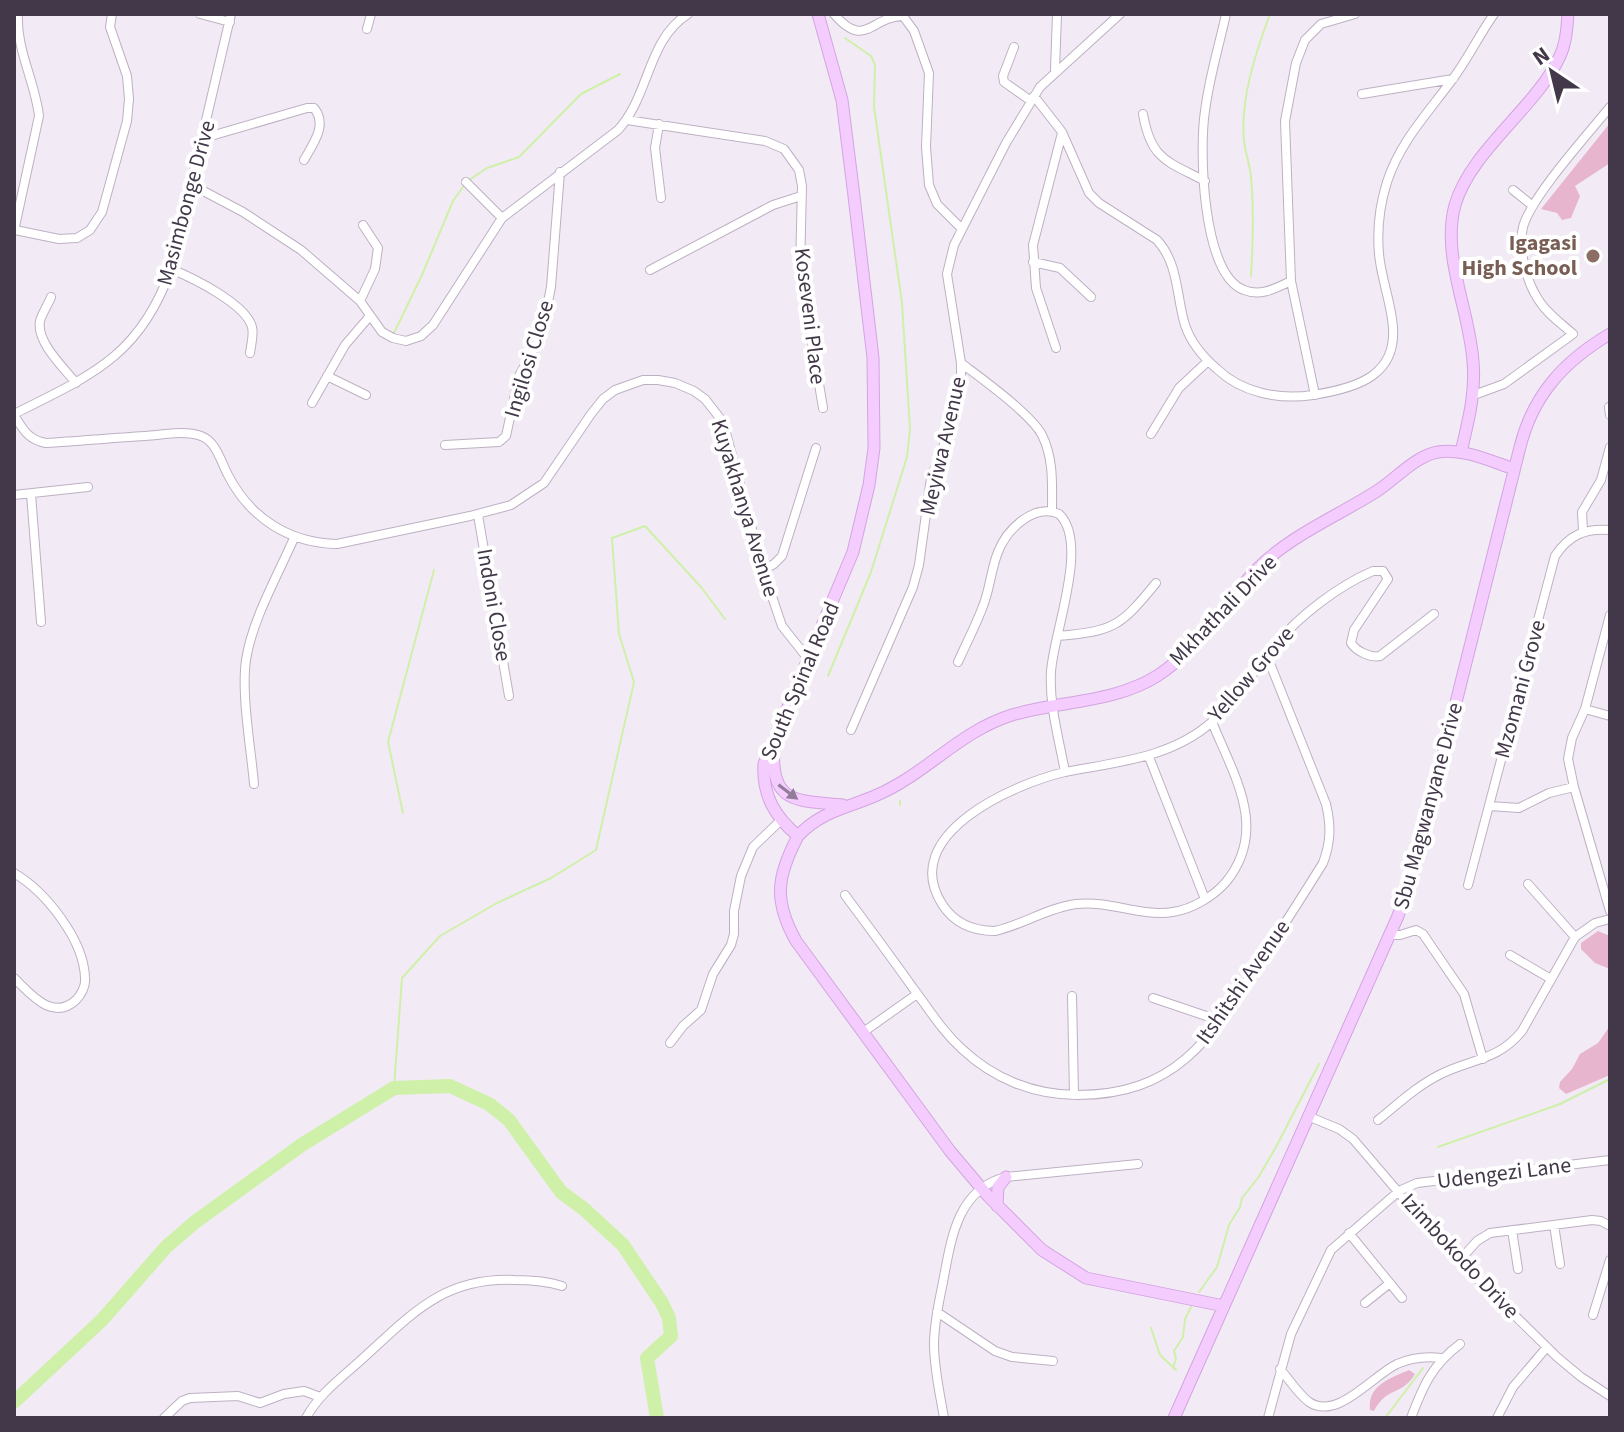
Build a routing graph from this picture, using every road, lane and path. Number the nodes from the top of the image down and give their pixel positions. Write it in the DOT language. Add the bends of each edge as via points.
graph roads {
  1 [pos="18,14"];
  2 [pos="112,14"];
  3 [pos="200,14"];
  4 [pos="371,14"];
  5 [pos="688,14"];
  6 [pos="818,14"];
  7 [pos="834,14"];
  8 [pos="1057,14"];
  9 [pos="1120,14"];
  10 [pos="1226,14"];
  11 [pos="1355,14"];
  12 [pos="1494,14"];
  13 [pos="1568,14"];
  14 [pos="231,18"];
  15 [pos="367,29"];
  16 [pos="1014,47"];
  17 [pos="1055,71"];
  18 [pos="1453,79"];
  19 [pos="1362,94"];
  20 [pos="1032,99"];
  21 [pos="1610,107"];
  22 [pos="1143,114"];
  23 [pos="627,120"];
  24 [pos="659,124"];
  25 [pos="1062,132"];
  26 [pos="204,138"];
  27 [pos="304,160"];
  28 [pos="560,172"];
  29 [pos="1205,181"];
  30 [pos="466,182"];
  31 [pos="26,184"];
  32 [pos="14,185"];
  33 [pos="192,185"];
  34 [pos="1513,190"];
  35 [pos="801,196"];
  36 [pos="661,198"];
  37 [pos="1533,206"];
  38 [pos="502,218"];
  39 [pos="363,225"];
  40 [pos="961,228"];
  41 [pos="14,231"];
  42 [pos="1033,262"];
  43 [pos="171,269"];
  44 [pos="650,270"];
  45 [pos="1291,281"];
  46 [pos="51,297"];
  47 [pos="1091,297"];
  48 [pos="360,301"];
  49 [pos="369,317"];
  50 [pos="1610,334"];
  51 [pos="1056,348"];
  52 [pos="250,353"];
  53 [pos="1208,361"];
  54 [pos="961,363"];
  55 [pos="327,376"];
  56 [pos="76,383"];
  57 [pos="366,395"];
  58 [pos="1315,395"];
  59 [pos="1474,395"];
  60 [pos="312,403"];
  61 [pos="1609,407"];
  62 [pos="823,408"];
  63 [pos="14,414"];
  64 [pos="1610,415"];
  65 [pos="1151,434"];
  66 [pos="445,445"];
  67 [pos="1610,447"];
  68 [pos="816,448"];
  69 [pos="1461,452"];
  70 [pos="1514,469"];
  71 [pos="88,487"];
  72 [pos="31,494"];
  73 [pos="14,495"];
  74 [pos="1052,511"];
  75 [pos="478,515"];
  76 [pos="1610,530"];
  77 [pos="1583,531"];
  78 [pos="294,538"];
  79 [pos="763,570"];
  80 [pos="1156,583"];
  81 [pos="1434,614"];
  82 [pos="1609,621"];
  83 [pos="41,622"];
  84 [pos="1058,636"];
  85 [pos="1267,656"];
  86 [pos="809,661"];
  87 [pos="958,662"];
  88 [pos="509,696"];
  89 [pos="1053,704"];
  90 [pos="1585,709"];
  91 [pos="1610,716"];
  92 [pos="1212,722"];
  93 [pos="851,730"];
  94 [pos="775,734"];
  95 [pos="1149,757"];
  96 [pos="1065,772"];
  97 [pos="254,784"];
  98 [pos="1574,787"];
  99 [pos="849,805"];
  100 [pos="1489,806"];
  101 [pos="781,820"];
  102 [pos="798,836"];
  103 [pos="14,873"];
  104 [pos="1528,884"];
  105 [pos="1468,885"];
  106 [pos="845,895"];
  107 [pos="1205,899"];
  108 [pos="1610,911"];
  109 [pos="1610,919"];
  110 [pos="1390,935"];
  111 [pos="1575,937"];
  112 [pos="1510,955"];
  113 [pos="14,978"];
  114 [pos="1551,979"];
  115 [pos="917,994"];
  116 [pos="1072,996"];
  117 [pos="1153,998"];
  118 [pos="1221,1021"];
  119 [pos="862,1033"];
  120 [pos="670,1043"];
  121 [pos="1483,1059"];
  122 [pos="1074,1095"];
  123 [pos="1310,1117"];
  124 [pos="1378,1120"];
  125 [pos="1610,1160"];
  126 [pos="1138,1164"];
  127 [pos="1006,1177"];
  128 [pos="980,1189"];
  129 [pos="1399,1191"];
  130 [pos="997,1206"];
  131 [pos="1554,1225"];
  132 [pos="1610,1226"];
  133 [pos="1512,1230"];
  134 [pos="1349,1233"];
  135 [pos="1610,1260"];
  136 [pos="1459,1261"];
  137 [pos="1560,1264"];
  138 [pos="1518,1269"];
  139 [pos="1390,1283"];
  140 [pos="562,1286"];
  141 [pos="1402,1298"];
  142 [pos="1365,1303"];
  143 [pos="1224,1306"];
  144 [pos="937,1312"];
  145 [pos="1593,1315"];
  146 [pos="1460,1344"];
  147 [pos="1547,1347"];
  148 [pos="1441,1358"];
  149 [pos="1053,1361"];
  150 [pos="1280,1369"];
  151 [pos="1610,1396"];
  152 [pos="320,1397"];
  153 [pos="164,1418"];
  154 [pos="306,1418"];
  155 [pos="944,1418"];
  156 [pos="1174,1418"];
  157 [pos="1268,1418"];
  158 [pos="1411,1418"];
  159 [pos="1497,1418"];
  1 -- 31 [label="street" via="20,46 39,116"];
  2 -- 41 [label="street" via="110,27 129,99 102,212 77,238"];
  3 -- 14 [label="street"];
  4 -- 15 [label="street"];
  5 -- 23 [label="street" via="663,36"];
  6 -- 86 [label="street, South Spinal Road" via="842,100 875,404 861,527"];
  7 -- 40 [label="street" via="859,32 892,17 903,16 909,22 929,73 929,185 937,204"];
  8 -- 17 [label="street"];
  9 -- 17 [label="street, Meyiwa Avenue"];
  10 -- 29 [label="street" via="1204,113"];
  11 -- 45 [label="street" via="1314,29 1296,63 1285,121"];
  12 -- 18 [label="street"];
  13 -- 59 [label="street" via="1564,46 1552,71 1471,173 1456,205 1451,236 1469,331"];
  14 -- 26 [label="street, Masimbonge Drive"];
  16 -- 20 [label="street" via="1004,82"];
  17 -- 20 [label="street, Meyiwa Avenue"];
  18 -- 19 [label="street"];
  18 -- 58 [label="street" via="1401,149 1386,186 1379,253 1392,320 1388,356 1369,379"];
  20 -- 25 [label="street"];
  20 -- 40 [label="street, Meyiwa Avenue"];
  21 -- 37 [label="street"];
  22 -- 29 [label="street" via="1158,154"];
  23 -- 24 [label="street, Koseveni Place"];
  23 -- 28 [label="street"];
  24 -- 35 [label="street, Koseveni Place" via="776,144 796,164"];
  24 -- 36 [label="street" via="655,148"];
  25 -- 42 [label="street" via="1035,233"];
  25 -- 53 [label="street" via="1089,193 1164,248 1185,326"];
  26 -- 27 [label="street" via="314,108 321,124"];
  26 -- 33 [label="street, Masimbonge Drive"];
  28 -- 38 [label="street"];
  28 -- 66 [label="street, Ingilosi Close" via="546,312 519,376 506,436 499,442"];
  29 -- 45 [label="street" via="1210,234 1226,277 1253,293"];
  30 -- 38 [label="street"];
  31 -- 32 [label="street"];
  31 -- 41 [label="street"];
  33 -- 43 [label="street, Masimbonge Drive"];
  33 -- 48 [label="street" via="301,250"];
  34 -- 37 [label="street"];
  35 -- 44 [label="street" via="773,205"];
  35 -- 62 [label="street, Koseveni Place" via="800,270"];
  37 -- 59 [label="street" via="1522,232 1530,285 1542,306 1573,334 1504,384"];
  38 -- 49 [label="street" via="426,333 406,341 393,338"];
  39 -- 48 [label="street" via="378,248"];
  40 -- 54 [label="street, Meyiwa Avenue" via="947,274"];
  42 -- 47 [label="street" via="1060,268"];
  42 -- 51 [label="street"];
  43 -- 52 [label="street" via="195,279 245,315 252,325"];
  43 -- 56 [label="street, Masimbonge Drive" via="155,308 133,340"];
  45 -- 58 [label="street"];
  46 -- 56 [label="street" via="40,330"];
  48 -- 49 [label="street"];
  49 -- 55 [label="street"];
  50 -- 70 [label="street, Sbu Magwanyane Drive" via="1569,362 1542,393"];
  53 -- 58 [label="street" via="1228,379 1257,392"];
  53 -- 65 [label="street" via="1179,388"];
  54 -- 74 [label="street" via="1041,433 1051,464"];
  54 -- 93 [label="street, Meyiwa Avenue" via="961,389 931,478 913,587"];
  55 -- 57 [label="street"];
  55 -- 60 [label="street"];
  56 -- 63 [label="street, Masimbonge Drive"];
  59 -- 69 [label="street"];
  61 -- 64 [label="street"];
  63 -- 78 [label="street, Kuyakhanya Avenue" via="24,432 46,443 204,437 246,504"];
  67 -- 77 [label="street" via="1601,480 1582,512"];
  68 -- 79 [label="street" via="782,556"];
  69 -- 70 [label="street, Mkhathali Drive"];
  69 -- 89 [label="street, Mkhathali Drive" via="1424,457 1271,557 1190,648 1154,678 1115,693"];
  70 -- 110 [label="street, Sbu Magwanyane Drive" via="1414,870"];
  71 -- 72 [label="street"];
  72 -- 73 [label="street"];
  72 -- 83 [label="street"];
  74 -- 84 [label="street" via="1068,524 1071,544"];
  74 -- 87 [label="street" via="1033,514 1003,542"];
  75 -- 78 [label="street, Kuyakhanya Avenue" via="337,544"];
  75 -- 79 [label="street, Kuyakhanya Avenue" via="511,505 544,483 591,414 615,390 643,380 667,381 705,399 723,422"];
  75 -- 88 [label="street, Indoni Close"];
  76 -- 77 [label="street"];
  77 -- 100 [label="street, Mzomani Grove" via="1555,556"];
  78 -- 97 [label="street" via="246,657"];
  79 -- 86 [label="street, Kuyakhanya Avenue" via="782,626"];
  80 -- 84 [label="street" via="1109,629"];
  81 -- 85 [label="street, Yellow Grove" via="1380,656 1357,650 1351,643 1354,630 1388,579 1379,570 1301,618"];
  82 -- 90 [label="street"];
  84 -- 89 [label="street" via="1051,668"];
  85 -- 92 [label="street, Yellow Grove"];
  85 -- 118 [label="street, Itshitshi Avenue" via="1326,804 1329,842 1323,863"];
  86 -- 94 [label="street, South Spinal Road"];
  89 -- 96 [label="street"];
  89 -- 99 [label="street, Mkhathali Drive" via="989,723 897,786"];
  90 -- 91 [label="street"];
  90 -- 98 [label="street" via="1569,750"];
  92 -- 95 [label="street, Yellow Grove"];
  92 -- 107 [label="street" via="1243,797 1248,829 1236,867"];
  94 -- 99 [label="street, one-way" via="773,770 785,793 801,801"];
  94 -- 101 [label="street, South Spinal Road" via="763,781"];
  95 -- 96 [label="street, Yellow Grove"];
  95 -- 107 [label="street"];
  96 -- 107 [label="street, Yellow Grove" via="1012,790 943,839 932,879 953,918 995,931 1074,904 1174,912"];
  98 -- 100 [label="street" via="1519,808"];
  98 -- 108 [label="street"];
  99 -- 102 [label="street, Mkhathali Drive" via="815,820"];
  100 -- 105 [label="street, Mzomani Grove"];
  101 -- 102 [label="street, South Spinal Road"];
  101 -- 120 [label="street" via="753,847 741,876 733,939 701,1010"];
  102 -- 119 [label="street" via="781,870 780,898 787,925"];
  103 -- 113 [label="street" via="64,919 86,977 76,999 53,1009"];
  104 -- 111 [label="street"];
  106 -- 115 [label="street, Itshitshi Avenue"];
  109 -- 111 [label="street"];
  110 -- 121 [label="street" via="1416,930 1423,934 1464,994"];
  110 -- 123 [label="street, Sbu Magwanyane Drive"];
  111 -- 114 [label="street"];
  112 -- 114 [label="street"];
  114 -- 121 [label="street" via="1516,1038"];
  115 -- 119 [label="street"];
  115 -- 122 [label="street, Itshitshi Avenue" via="948,1036 979,1063 1034,1091"];
  116 -- 122 [label="street"];
  117 -- 118 [label="street"];
  118 -- 122 [label="street, Itshitshi Avenue" via="1192,1055 1157,1077 1102,1095"];
  119 -- 128 [label="street"];
  121 -- 124 [label="street" via="1432,1079"];
  123 -- 129 [label="street, Izimbokodo Drive" via="1353,1139"];
  123 -- 143 [label="street, Sbu Magwanyane Drive"];
  125 -- 129 [label="street, Udengezi Lane" via="1417,1183"];
  126 -- 127 [label="street"];
  127 -- 128 [label="street"];
  127 -- 130 [label="street" via="998,1187"];
  128 -- 130 [label="street"];
  128 -- 144 [label="street" via="953,1230"];
  129 -- 134 [label="street"];
  129 -- 136 [label="street, Izimbokodo Drive"];
  130 -- 143 [label="street" via="1042,1250 1086,1278"];
  131 -- 132 [label="street" via="1597,1220"];
  131 -- 133 [label="street"];
  131 -- 137 [label="street"];
  133 -- 136 [label="street" via="1481,1237"];
  133 -- 138 [label="street"];
  134 -- 139 [label="street"];
  134 -- 150 [label="street" via="1322,1266"];
  135 -- 145 [label="street"];
  136 -- 147 [label="street, Izimbokodo Drive"];
  139 -- 141 [label="street"];
  139 -- 142 [label="street"];
  140 -- 152 [label="street" via="508,1279 446,1291"];
  143 -- 156 [label="street, Sbu Magwanyane Drive"];
  144 -- 149 [label="street" via="995,1351"];
  144 -- 155 [label="street" via="935,1359"];
  146 -- 148 [label="street"];
  147 -- 151 [label="street, Izimbokodo Drive"];
  147 -- 159 [label="street" via="1513,1387"];
  148 -- 150 [label="street" via="1401,1362 1326,1408 1307,1400"];
  148 -- 158 [label="street"];
  150 -- 157 [label="street"];
  152 -- 153 [label="street" via="304,1391 260,1403 238,1396 190,1398"];
  152 -- 154 [label="street"];
}
